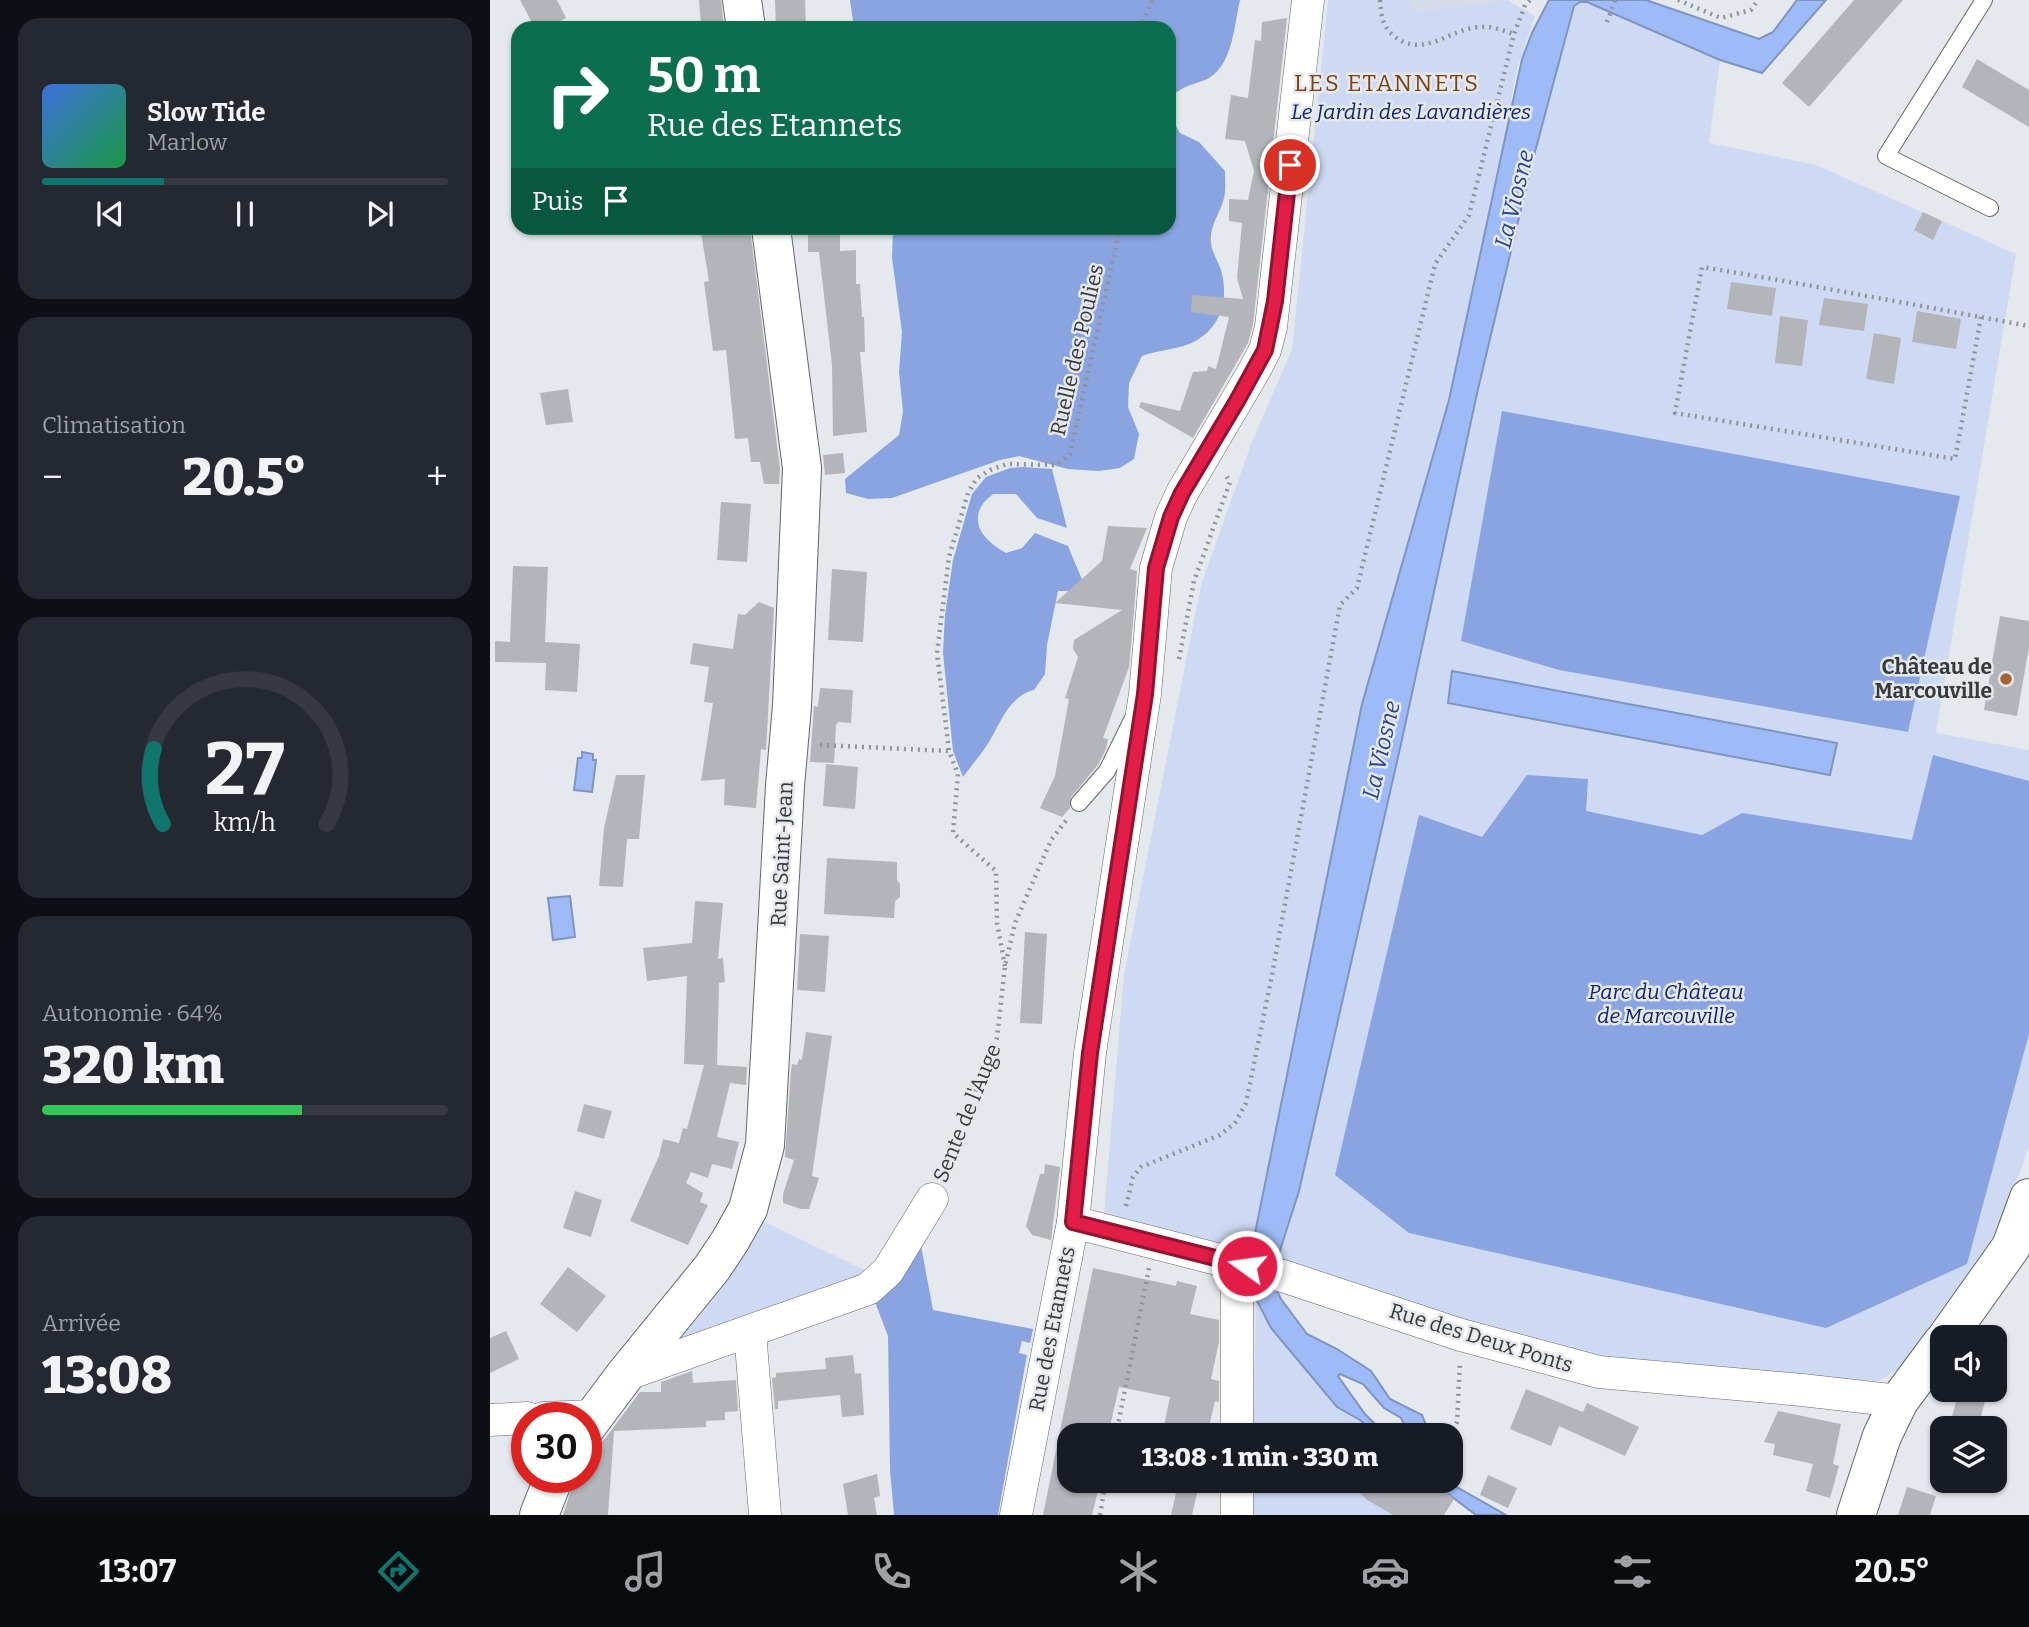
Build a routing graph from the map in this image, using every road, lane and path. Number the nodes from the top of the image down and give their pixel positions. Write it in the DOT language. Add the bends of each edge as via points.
graph roads {
  1 [pos="742,0"];
  2 [pos="1152,0"];
  3 [pos="1308,0"];
  4 [pos="1380,0"];
  5 [pos="1530,0"];
  6 [pos="1615,0"];
  7 [pos="1678,0"];
  8 [pos="1758,0"];
  9 [pos="1984,0"];
  10 [pos="745,21"];
  11 [pos="1143,21"];
  12 [pos="1607,22"];
  13 [pos="1514,34"];
  14 [pos="1990,208"];
  15 [pos="772,235"];
  16 [pos="1118,235"];
  17 [pos="1981,317"];
  18 [pos="2029,326"];
  19 [pos="1145,694"];
  20 [pos="790,744"];
  21 [pos="949,751"];
  22 [pos="1079,803"];
  23 [pos="1005,966"];
  24 [pos="2029,1198"];
  25 [pos="932,1199"];
  26 [pos="1073,1222"];
  27 [pos="1120,1235"];
  28 [pos="1150,1263"];
  29 [pos="1242,1265"];
  30 [pos="1956,1325"];
  31 [pos="750,1332"];
  32 [pos="1461,1335"];
  33 [pos="1930,1359"];
  34 [pos="625,1375"];
  35 [pos="1899,1401"];
  36 [pos="602,1406"];
  37 [pos="511,1419"];
  38 [pos="490,1420"];
  39 [pos="1118,1423"];
  40 [pos="1237,1423"];
  41 [pos="1456,1423"];
  42 [pos="548,1493"];
  43 [pos="1104,1493"];
  44 [pos="1237,1493"];
  45 [pos="539,1515"];
  46 [pos="765,1515"];
  47 [pos="1016,1515"];
  48 [pos="1100,1515"];
  49 [pos="1237,1515"];
  50 [pos="1856,1515"];
  1 -- 10 [label="street"];
  2 -- 11 [label="path"];
  3 -- 19 [label="street, Rue des Etannets" via="1271,327 1254,371 1171,517 1156,568"];
  4 -- 13 [label="path" via="1383,21 1399,41 1424,45 1481,27"];
  5 -- 13 [label="path"];
  6 -- 12 [label="path"];
  7 -- 8 [label="path" via="1721,18 1751,10"];
  9 -- 14 [label="lane" via="1886,156"];
  13 -- 27 [label="path" via="1469,215 1435,264 1357,588 1340,605 1246,1103 1220,1135 1137,1171"];
  15 -- 20 [label="street, Rue Saint-Jean" via="802,468"];
  16 -- 21 [label="path, Ruelle des Poulies" via="1070,454 1056,465 1007,464 977,478 968,493 949,557 937,653"];
  17 -- 17 [label="path" via="1702,267 1675,413 1955,459"];
  17 -- 18 [label="path"];
  19 -- 22 [label="lane" via="1107,771"];
  19 -- 26 [label="street, Rue des Etannets" via="1090,1053"];
  20 -- 21 [label="path"];
  20 -- 34 [label="street, Rue Saint-Jean" via="765,1145 748,1209 730,1241"];
  21 -- 23 [label="path, Ruelle des Poulies" via="958,774 953,832 996,871 997,923"];
  22 -- 23 [label="path, Sente de l'Auge" via="1051,840 1015,923"];
  23 -- 25 [label="path, Sente de l'Auge" via="998,1038"];
  24 -- 30 [label="street" via="2011,1247"];
  25 -- 31 [label="street, Sente de l'Auge" via="888,1271 868,1289"];
  26 -- 27 [label="street, Rue des Deux Ponts"];
  26 -- 47 [label="street, Rue des Etannets"];
  27 -- 29 [label="street, Rue des Deux Ponts"];
  28 -- 39 [label="path"];
  29 -- 32 [label="street, Rue des Deux Ponts"];
  29 -- 40 [label="street"];
  31 -- 34 [label="street, Sente de l'Auge"];
  31 -- 46 [label="street"];
  32 -- 35 [label="street, Rue des Deux Ponts" via="1598,1372"];
  32 -- 41 [label="path"];
  33 -- 35 [label="street"];
  34 -- 36 [label="street, Rue Saint-Jean"];
  35 -- 50 [label="street" via="1882,1436"];
  37 -- 38 [label="street"];
  42 -- 45 [label="street"];
  43 -- 48 [label="path"];
  44 -- 49 [label="street"];
}
